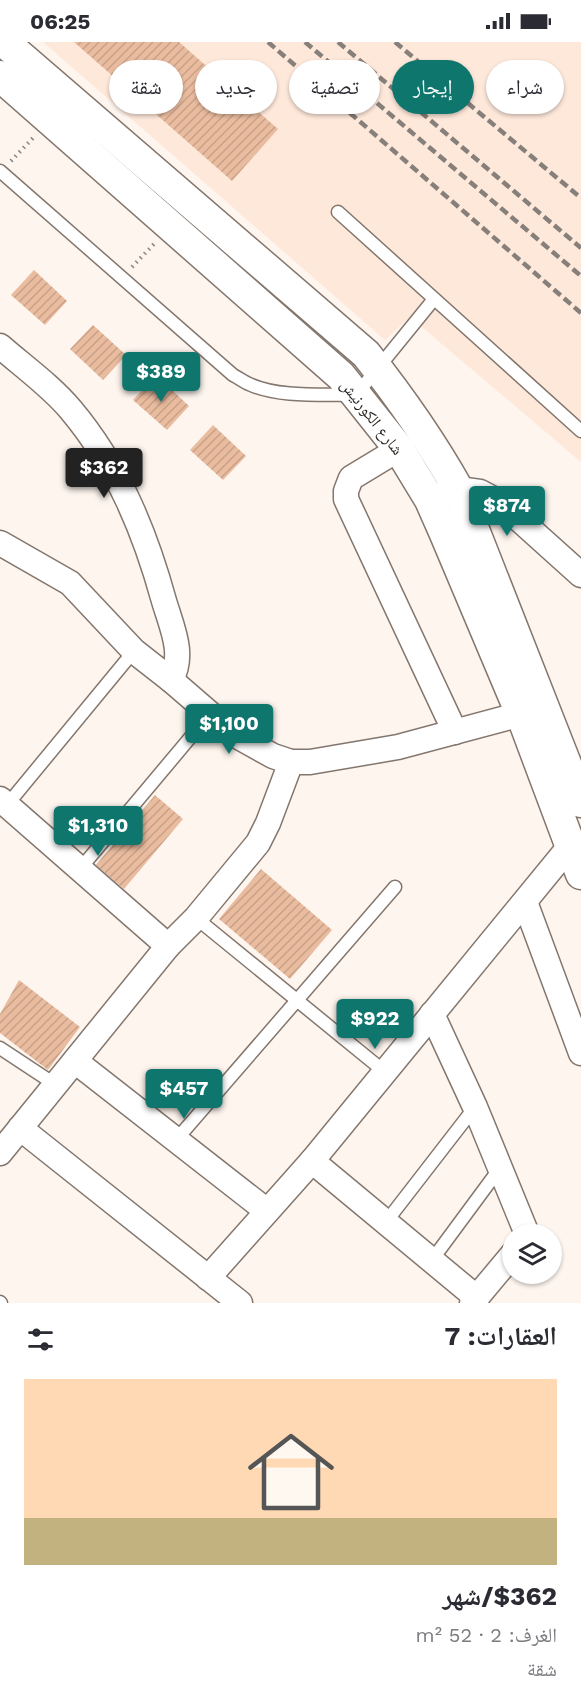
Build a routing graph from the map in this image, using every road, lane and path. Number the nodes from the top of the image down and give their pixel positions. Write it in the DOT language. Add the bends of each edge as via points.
graph roads {
  1 [pos="4,42"];
  2 [pos="0,76"];
  3 [pos="50,120"];
  4 [pos="0,172"];
  5 [pos="338,212"];
  6 [pos="170,226"];
  7 [pos="123,278"];
  8 [pos="434,299"];
  9 [pos="0,346"];
  10 [pos="378,369"];
  11 [pos="356,395"];
  12 [pos="581,431"];
  13 [pos="399,449"];
  14 [pos="458,489"];
  15 [pos="430,500"];
  16 [pos="0,543"];
  17 [pos="581,575"];
  18 [pos="134,651"];
  19 [pos="171,680"];
  20 [pos="210,714"];
  21 [pos="521,714"];
  22 [pos="454,732"];
  23 [pos="291,762"];
  24 [pos="4,802"];
  25 [pos="581,802"];
  26 [pos="570,846"];
  27 [pos="80,869"];
  28 [pos="581,874"];
  29 [pos="395,887"];
  30 [pos="525,902"];
  31 [pos="196,918"];
  32 [pos="168,946"];
  33 [pos="297,1000"];
  34 [pos="432,1014"];
  35 [pos="0,1048"];
  36 [pos="581,1053"];
  37 [pos="75,1061"];
  38 [pos="385,1072"];
  39 [pos="56,1085"];
  40 [pos="475,1107"];
  41 [pos="20,1128"];
  42 [pos="176,1140"];
  43 [pos="1,1151"];
  44 [pos="312,1161"];
  45 [pos="500,1168"];
  46 [pos="267,1211"];
  47 [pos="386,1222"];
  48 [pos="523,1224"];
  49 [pos="432,1260"];
  50 [pos="502,1267"];
  51 [pos="208,1278"];
  52 [pos="475,1300"];
  53 [pos="240,1303"];
  1 -- 10 [label="street, شارع الكورنيش" via="357,346"];
  2 -- 3 [label="street, شارع الكورنيش"];
  3 -- 4 [label="path"];
  3 -- 6 [label="street, شارع الكورنيش"];
  4 -- 7 [label="lane"];
  5 -- 8 [label="lane"];
  6 -- 7 [label="path"];
  6 -- 11 [label="street, شارع الكورنيش" via="341,376"];
  7 -- 11 [label="lane" via="233,375 250,385 289,393"];
  8 -- 10 [label="lane"];
  8 -- 12 [label="lane"];
  9 -- 19 [label="street" via="70,410 125,492 144,537 178,650"];
  10 -- 11 [label="lane"];
  10 -- 14 [label="street, شارع الكورنيش" via="436,450"];
  11 -- 13 [label="street, شارع الكورنيش"];
  13 -- 15 [label="street, شارع الكورنيش"];
  13 -- 22 [label="street" via="351,478 346,499"];
  14 -- 15 [label="street"];
  14 -- 17 [label="street" via="480,492 501,503"];
  14 -- 25 [label="street, شارع الكورنيش"];
  15 -- 21 [label="street, شارع الكورنيش"];
  16 -- 18 [label="street" via="70,583"];
  18 -- 19 [label="street"];
  18 -- 24 [label="lane"];
  19 -- 20 [label="street"];
  20 -- 23 [label="street" via="237,736"];
  20 -- 27 [label="lane"];
  21 -- 22 [label="street"];
  21 -- 26 [label="street, شارع الكورنيش"];
  22 -- 23 [label="street" via="398,747"];
  23 -- 31 [label="street" via="258,843"];
  24 -- 27 [label="street"];
  26 -- 28 [label="street, شارع الكورنيش"];
  26 -- 30 [label="street"];
  27 -- 32 [label="street"];
  29 -- 33 [label="lane"];
  30 -- 34 [label="street"];
  30 -- 36 [label="street"];
  31 -- 32 [label="street"];
  31 -- 33 [label="lane"];
  32 -- 37 [label="street"];
  33 -- 38 [label="lane"];
  33 -- 42 [label="lane"];
  34 -- 38 [label="street"];
  34 -- 40 [label="street"];
  35 -- 39 [label="lane"];
  37 -- 39 [label="street"];
  37 -- 42 [label="street"];
  38 -- 44 [label="street"];
  39 -- 41 [label="street"];
  40 -- 45 [label="street"];
  40 -- 47 [label="lane"];
  41 -- 43 [label="street"];
  41 -- 51 [label="street"];
  42 -- 46 [label="street"];
  44 -- 46 [label="street"];
  44 -- 47 [label="street"];
  45 -- 48 [label="street"];
  45 -- 49 [label="lane"];
  46 -- 51 [label="street"];
  47 -- 49 [label="street"];
  49 -- 52 [label="street"];
  50 -- 52 [label="street"];
  51 -- 53 [label="street"];
}
